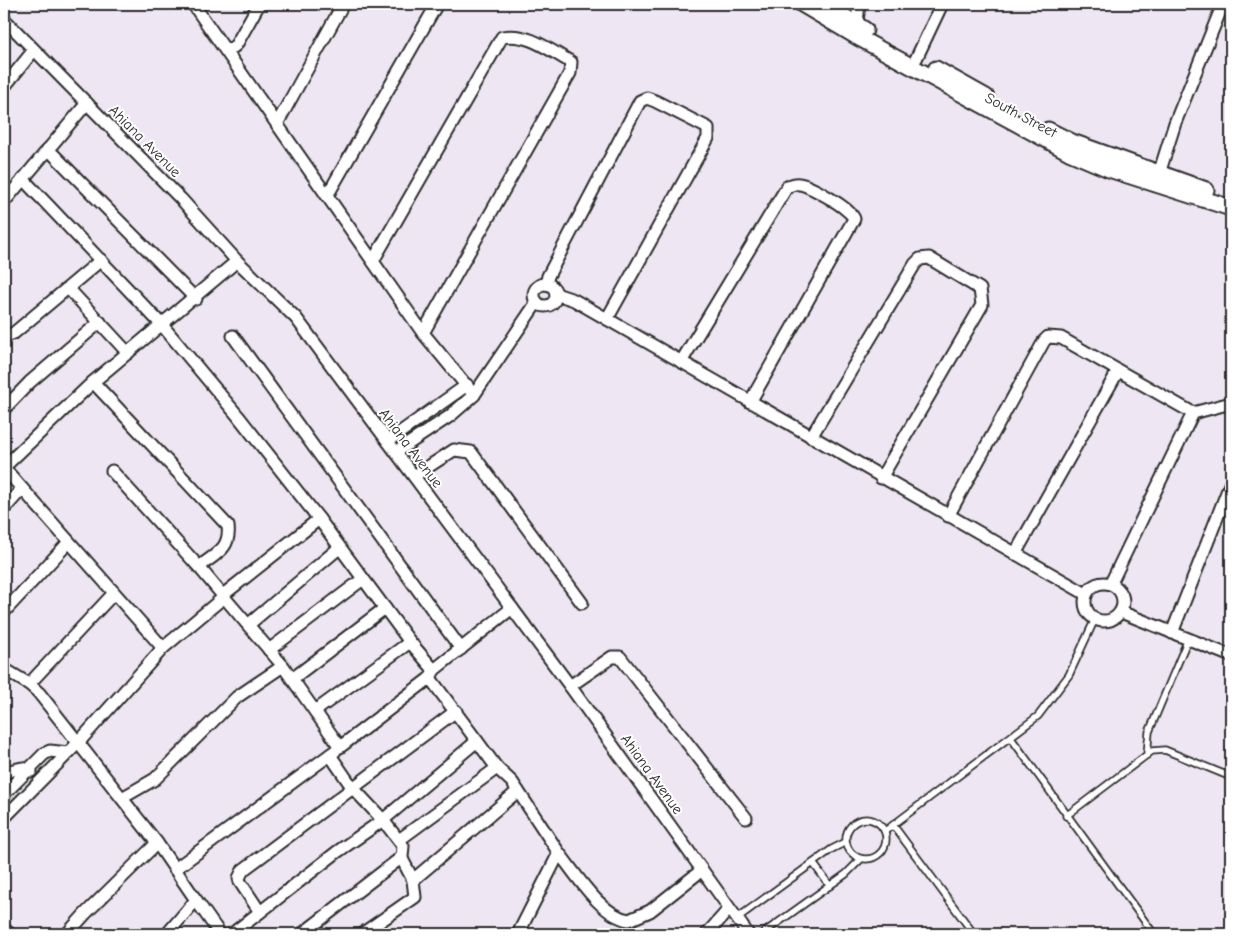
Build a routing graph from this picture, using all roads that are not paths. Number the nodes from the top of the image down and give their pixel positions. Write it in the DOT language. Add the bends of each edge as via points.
graph roads {
  1 [pos="193,4"];
  2 [pos="259,4"];
  3 [pos="343,4"];
  4 [pos="437,4"];
  5 [pos="802,4"];
  6 [pos="825,4"];
  7 [pos="860,4"];
  8 [pos="942,4"];
  9 [pos="1223,4"];
  10 [pos="4,19"];
  11 [pos="856,31"];
  12 [pos="34,50"];
  13 [pos="227,52"];
  14 [pos="916,59"];
  15 [pos="4,87"];
  16 [pos="86,103"];
  17 [pos="277,124"];
  18 [pos="48,149"];
  19 [pos="23,179"];
  20 [pos="1157,179"];
  21 [pos="327,196"];
  22 [pos="1231,198"];
  23 [pos="4,202"];
  24 [pos="1231,208"];
  25 [pos="101,260"];
  26 [pos="237,262"];
  27 [pos="373,262"];
  28 [pos="546,284"];
  29 [pos="68,288"];
  30 [pos="556,294"];
  31 [pos="195,298"];
  32 [pos="537,302"];
  33 [pos="607,319"];
  34 [pos="100,322"];
  35 [pos="162,325"];
  36 [pos="423,333"];
  37 [pos="233,336"];
  38 [pos="4,337"];
  39 [pos="128,353"];
  40 [pos="682,362"];
  41 [pos="1118,371"];
  42 [pos="92,382"];
  43 [pos="470,390"];
  44 [pos="750,402"];
  45 [pos="1231,403"];
  46 [pos="4,409"];
  47 [pos="1193,413"];
  48 [pos="811,437"];
  49 [pos="388,441"];
  50 [pos="396,452"];
  51 [pos="4,468"];
  52 [pos="112,471"];
  53 [pos="414,476"];
  54 [pos="882,478"];
  55 [pos="1231,482"];
  56 [pos="22,489"];
  57 [pos="4,509"];
  58 [pos="948,516"];
  59 [pos="319,520"];
  60 [pos="69,542"];
  61 [pos="339,548"];
  62 [pos="1015,554"];
  63 [pos="199,567"];
  64 [pos="363,579"];
  65 [pos="1111,583"];
  66 [pos="114,593"];
  67 [pos="1086,594"];
  68 [pos="224,596"];
  69 [pos="582,603"];
  70 [pos="385,608"];
  71 [pos="512,608"];
  72 [pos="4,612"];
  73 [pos="1121,612"];
  74 [pos="1095,619"];
  75 [pos="248,625"];
  76 [pos="1172,633"];
  77 [pos="1188,639"];
  78 [pos="410,642"];
  79 [pos="163,648"];
  80 [pos="461,649"];
  81 [pos="269,650"];
  82 [pos="1231,656"];
  83 [pos="283,666"];
  84 [pos="4,669"];
  85 [pos="432,674"];
  86 [pos="292,679"];
  87 [pos="29,684"];
  88 [pos="570,686"];
  89 [pos="315,711"];
  90 [pos="456,711"];
  91 [pos="1011,738"];
  92 [pos="477,740"];
  93 [pos="78,743"];
  94 [pos="340,747"];
  95 [pos="68,753"];
  96 [pos="330,755"];
  97 [pos="1147,755"];
  98 [pos="497,768"];
  99 [pos="29,769"];
  100 [pos="4,772"];
  101 [pos="1231,777"];
  102 [pos="41,780"];
  103 [pos="352,787"];
  104 [pos="518,791"];
  105 [pos="4,794"];
  106 [pos="122,798"];
  107 [pos="1066,816"];
  108 [pos="4,818"];
  109 [pos="746,818"];
  110 [pos="383,820"];
  111 [pos="893,825"];
  112 [pos="885,831"];
  113 [pos="399,840"];
  114 [pos="846,842"];
  115 [pos="158,843"];
  116 [pos="560,852"];
  117 [pos="401,857"];
  118 [pos="861,859"];
  119 [pos="813,863"];
  120 [pos="175,869"];
  121 [pos="702,870"];
  122 [pos="413,880"];
  123 [pos="830,886"];
  124 [pos="196,900"];
  125 [pos="729,909"];
  126 [pos="260,912"];
  127 [pos="736,918"];
  128 [pos="1231,928"];
  129 [pos="4,929"];
  130 [pos="10,934"];
  131 [pos="67,934"];
  132 [pos="167,934"];
  133 [pos="220,934"];
  134 [pos="232,934"];
  135 [pos="302,934"];
  136 [pos="362,934"];
  137 [pos="518,934"];
  138 [pos="706,934"];
  139 [pos="748,934"];
  140 [pos="762,934"];
  141 [pos="974,934"];
  142 [pos="1154,934"];
  143 [pos="1229,934"];
  1 -- 13 [label="street"];
  2 -- 13 [label="street" via="236,45"];
  3 -- 17 [label="street"];
  4 -- 21 [label="street"];
  5 -- 11 [label="street"];
  6 -- 11 [label="street, South Street"];
  7 -- 11 [label="street"];
  8 -- 14 [label="street"];
  9 -- 20 [label="street" via="1175,123"];
  10 -- 12 [label="street, Ahiana Avenue"];
  11 -- 14 [label="street, South Street"];
  11 -- 20 [label="street" via="1069,152 1110,170"];
  12 -- 15 [label="street"];
  12 -- 16 [label="street, Ahiana Avenue"];
  13 -- 17 [label="street"];
  14 -- 20 [label="street, South Street" via="1072,142"];
  16 -- 18 [label="street"];
  16 -- 26 [label="street, Ahiana Avenue" via="181,199"];
  17 -- 21 [label="street"];
  18 -- 19 [label="street"];
  18 -- 31 [label="street"];
  19 -- 23 [label="street"];
  19 -- 25 [label="street"];
  20 -- 22 [label="street, South Street"];
  20 -- 24 [label="street"];
  21 -- 27 [label="street"];
  25 -- 29 [label="street"];
  25 -- 35 [label="street"];
  26 -- 31 [label="street"];
  26 -- 49 [label="street, Ahiana Avenue" via="296,318"];
  27 -- 36 [label="street"];
  27 -- 36 [label="street" via="502,37 515,35 527,38 571,62 570,73"];
  28 -- 30 [label="street" via="553,287"];
  28 -- 32 [label="street" via="535,290"];
  28 -- 33 [label="street" via="640,101 647,98 655,101 708,128 708,138"];
  29 -- 34 [label="street"];
  29 -- 38 [label="street" via="14,333"];
  30 -- 32 [label="street" via="551,304 544,306"];
  30 -- 33 [label="street" via="574,300"];
  31 -- 35 [label="street"];
  32 -- 43 [label="street"];
  33 -- 40 [label="street"];
  34 -- 39 [label="street"];
  34 -- 46 [label="street" via="30,382"];
  35 -- 39 [label="street"];
  35 -- 59 [label="street"];
  36 -- 43 [label="street"];
  37 -- 80 [label="street"];
  39 -- 42 [label="street"];
  40 -- 44 [label="street"];
  40 -- 44 [label="street" via="787,187 797,183 808,187 850,210 854,219"];
  41 -- 47 [label="street"];
  41 -- 58 [label="street" via="1061,338 1048,337"];
  41 -- 62 [label="street"];
  42 -- 51 [label="street"];
  42 -- 63 [label="street" via="228,526 226,545"];
  43 -- 49 [label="street"];
  43 -- 50 [label="street" via="450,416"];
  44 -- 48 [label="street"];
  45 -- 47 [label="street"];
  47 -- 65 [label="street"];
  48 -- 54 [label="street"];
  48 -- 54 [label="street" via="915,264 920,258 929,258 980,289 982,306"];
  49 -- 50 [label="street, Ahiana Avenue"];
  50 -- 53 [label="street, Ahiana Avenue"];
  51 -- 56 [label="street"];
  52 -- 63 [label="street"];
  53 -- 69 [label="street" via="454,450 471,452"];
  53 -- 71 [label="street, Ahiana Avenue"];
  54 -- 58 [label="street"];
  55 -- 76 [label="street"];
  56 -- 57 [label="street"];
  56 -- 60 [label="street"];
  58 -- 62 [label="street"];
  59 -- 61 [label="street"];
  59 -- 68 [label="street"];
  60 -- 66 [label="street"];
  60 -- 72 [label="street"];
  61 -- 64 [label="street"];
  61 -- 75 [label="street"];
  62 -- 67 [label="street"];
  63 -- 68 [label="street"];
  64 -- 70 [label="street"];
  64 -- 81 [label="street"];
  65 -- 67 [label="street" via="1097,584"];
  65 -- 73 [label="street" via="1124,599"];
  66 -- 79 [label="street"];
  66 -- 87 [label="street"];
  67 -- 74 [label="street" via="1086,608"];
  68 -- 75 [label="street"];
  68 -- 79 [label="street"];
  70 -- 78 [label="street"];
  70 -- 86 [label="street"];
  71 -- 80 [label="street"];
  71 -- 88 [label="street, Ahiana Avenue"];
  73 -- 74 [label="street" via="1110,620"];
  73 -- 76 [label="street"];
  74 -- 91 [label="lane" via="1069,675 1038,716"];
  75 -- 81 [label="street"];
  76 -- 77 [label="street"];
  77 -- 82 [label="street"];
  77 -- 97 [label="lane" via="1149,732"];
  78 -- 85 [label="street"];
  78 -- 89 [label="street"];
  79 -- 93 [label="street"];
  80 -- 85 [label="street"];
  81 -- 83 [label="street"];
  83 -- 86 [label="street"];
  83 -- 106 [label="street" via="237,698 155,779"];
  84 -- 87 [label="street"];
  85 -- 90 [label="street"];
  85 -- 94 [label="street"];
  86 -- 89 [label="street"];
  87 -- 93 [label="street"];
  88 -- 109 [label="street" via="612,657 620,657"];
  88 -- 121 [label="street, Ahiana Avenue"];
  89 -- 94 [label="street"];
  90 -- 92 [label="street"];
  90 -- 103 [label="street"];
  91 -- 107 [label="lane"];
  91 -- 111 [label="lane"];
  92 -- 98 [label="street"];
  92 -- 110 [label="street"];
  93 -- 95 [label="street"];
  93 -- 106 [label="street"];
  94 -- 96 [label="street"];
  95 -- 99 [label="street" via="50,751"];
  95 -- 102 [label="street"];
  96 -- 103 [label="street"];
  96 -- 120 [label="street"];
  97 -- 101 [label="lane" via="1152,751 1165,750"];
  97 -- 107 [label="lane"];
  98 -- 104 [label="street"];
  98 -- 113 [label="street"];
  99 -- 100 [label="street"];
  99 -- 102 [label="street"];
  99 -- 105 [label="street"];
  102 -- 108 [label="street"];
  103 -- 110 [label="street"];
  103 -- 126 [label="street" via="243,870 240,882"];
  104 -- 116 [label="street"];
  104 -- 122 [label="street"];
  106 -- 115 [label="street"];
  107 -- 142 [label="lane"];
  110 -- 113 [label="street"];
  110 -- 126 [label="street"];
  111 -- 112 [label="lane"];
  111 -- 141 [label="lane"];
  112 -- 114 [label="lane" via="880,824 865,819 850,827"];
  112 -- 118 [label="lane" via="887,840 879,856"];
  113 -- 117 [label="street" via="404,849"];
  114 -- 118 [label="lane" via="848,850"];
  114 -- 119 [label="lane"];
  115 -- 120 [label="street"];
  115 -- 131 [label="street"];
  116 -- 121 [label="street" via="596,900 612,914 629,920 650,911"];
  116 -- 137 [label="street"];
  117 -- 122 [label="street"];
  117 -- 135 [label="street"];
  118 -- 123 [label="lane"];
  119 -- 123 [label="lane"];
  119 -- 127 [label="lane"];
  120 -- 124 [label="street"];
  121 -- 125 [label="street, Ahiana Avenue"];
  122 -- 136 [label="street" via="415,897"];
  123 -- 140 [label="lane"];
  124 -- 132 [label="street"];
  124 -- 133 [label="street"];
  125 -- 127 [label="street, Ahiana Avenue"];
  125 -- 138 [label="street"];
  126 -- 134 [label="street"];
  127 -- 139 [label="street, Ahiana Avenue"];
  128 -- 143 [label="lane"];
  129 -- 130 [label="street"];
}
